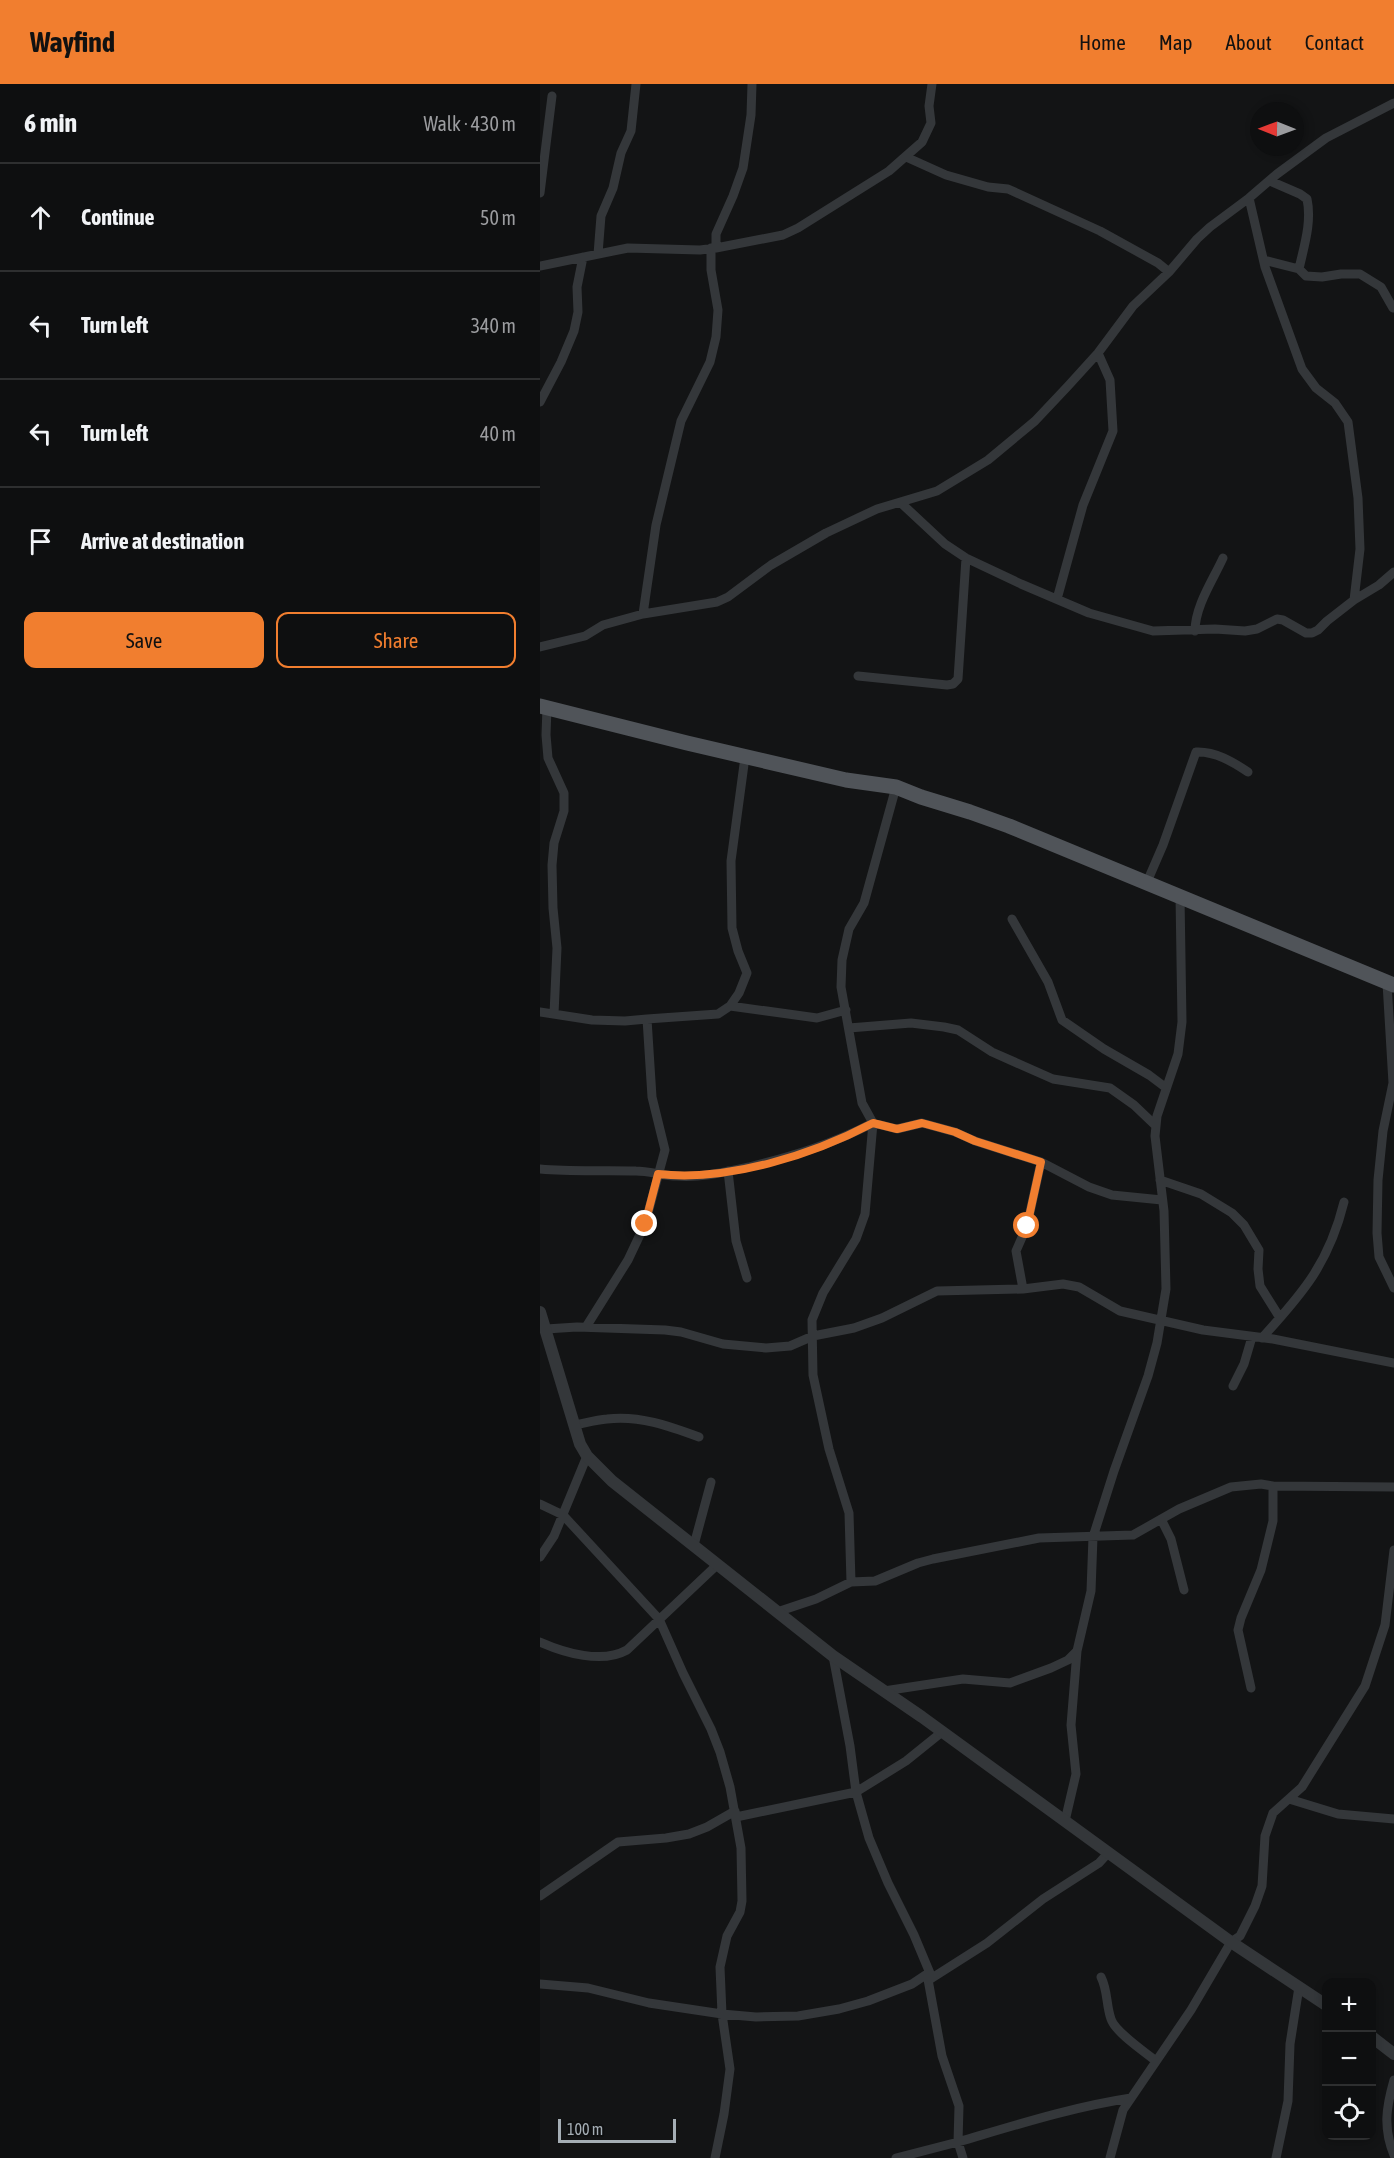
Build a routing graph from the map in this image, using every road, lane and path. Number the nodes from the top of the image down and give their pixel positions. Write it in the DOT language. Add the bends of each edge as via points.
graph roads {
  1 [pos="636,84"];
  2 [pos="752,84"];
  3 [pos="932,84"];
  4 [pos="552,96"];
  5 [pos="1394,103"];
  6 [pos="906,157"];
  7 [pos="1270,181"];
  8 [pos="540,193"];
  9 [pos="1249,198"];
  10 [pos="714,248"];
  11 [pos="598,254"];
  12 [pos="583,257"];
  13 [pos="1264,260"];
  14 [pos="540,266"];
  15 [pos="1299,269"];
  16 [pos="1170,272"];
  17 [pos="1393,308"];
  18 [pos="1098,353"];
  19 [pos="540,402"];
  20 [pos="901,503"];
  21 [pos="966,558"];
  22 [pos="1223,558"];
  23 [pos="1394,572"];
  24 [pos="1057,599"];
  25 [pos="1354,600"];
  26 [pos="643,614"];
  27 [pos="1195,631"];
  28 [pos="540,647"];
  29 [pos="858,676"];
  30 [pos="543,706"];
  31 [pos="745,757"];
  32 [pos="1248,772"];
  33 [pos="896,787"];
  34 [pos="1147,882"];
  35 [pos="1180,896"];
  36 [pos="1011,920"];
  37 [pos="1391,984"];
  38 [pos="730,1006"];
  39 [pos="846,1010"];
  40 [pos="540,1012"];
  41 [pos="554,1014"];
  42 [pos="647,1019"];
  43 [pos="849,1028"];
  44 [pos="1165,1087"];
  45 [pos="1392,1099"];
  46 [pos="873,1123"];
  47 [pos="1156,1126"];
  48 [pos="1041,1162"];
  49 [pos="540,1169"];
  50 [pos="728,1172"];
  51 [pos="658,1174"];
  52 [pos="1160,1180"];
  53 [pos="1162,1200"];
  54 [pos="1344,1202"];
  55 [pos="747,1278"];
  56 [pos="1394,1288"];
  57 [pos="1023,1289"];
  58 [pos="540,1312"];
  59 [pos="1280,1318"];
  60 [pos="1161,1320"];
  61 [pos="586,1327"];
  62 [pos="546,1329"];
  63 [pos="813,1336"];
  64 [pos="1257,1337"];
  65 [pos="1394,1363"];
  66 [pos="1233,1386"];
  67 [pos="574,1425"];
  68 [pos="699,1437"];
  69 [pos="586,1456"];
  70 [pos="711,1482"];
  71 [pos="1273,1486"];
  72 [pos="1394,1487"];
  73 [pos="540,1504"];
  74 [pos="563,1515"];
  75 [pos="1161,1519"];
  76 [pos="1093,1537"];
  77 [pos="694,1545"];
  78 [pos="1394,1550"];
  79 [pos="540,1557"];
  80 [pos="718,1564"];
  81 [pos="851,1582"];
  82 [pos="1184,1590"];
  83 [pos="777,1612"];
  84 [pos="659,1618"];
  85 [pos="540,1642"];
  86 [pos="1077,1651"];
  87 [pos="833,1656"];
  88 [pos="1251,1688"];
  89 [pos="884,1691"];
  90 [pos="942,1732"];
  91 [pos="856,1791"];
  92 [pos="1289,1799"];
  93 [pos="736,1814"];
  94 [pos="1394,1819"];
  95 [pos="1065,1821"];
  96 [pos="1109,1852"];
  97 [pos="540,1896"];
  98 [pos="1231,1942"];
  99 [pos="930,1976"];
  100 [pos="1101,1977"];
  101 [pos="540,1984"];
  102 [pos="1299,1987"];
  103 [pos="1322,2002"];
  104 [pos="722,2014"];
  105 [pos="1376,2041"];
  106 [pos="1394,2054"];
  107 [pos="1156,2061"];
  108 [pos="1394,2080"];
  109 [pos="1131,2098"];
  110 [pos="958,2142"];
  111 [pos="1394,2155"];
  112 [pos="715,2158"];
  113 [pos="896,2158"];
  114 [pos="963,2158"];
  115 [pos="1110,2158"];
  116 [pos="1276,2158"];
  1 -- 11 [label="street" via="631,131 601,216"];
  2 -- 10 [label="street" via="743,168"];
  3 -- 6 [label="street" via="931,123 922,142"];
  4 -- 8 [label="street"];
  5 -- 7 [label="street" via="1326,138"];
  6 -- 10 [label="street" via="798,228 783,235"];
  6 -- 16 [label="street" via="946,175 1008,189 1100,231"];
  7 -- 9 [label="street"];
  7 -- 15 [label="street" via="1307,199 1308,225"];
  9 -- 13 [label="street"];
  9 -- 16 [label="street" via="1197,239"];
  10 -- 11 [label="street" via="628,248"];
  10 -- 26 [label="street" via="711,270 718,310 716,337 710,362 681,421 656,525"];
  11 -- 12 [label="street"];
  12 -- 14 [label="street"];
  12 -- 19 [label="street" via="574,331"];
  13 -- 15 [label="street"];
  13 -- 25 [label="street" via="1302,369 1348,422 1359,519"];
  15 -- 17 [label="street" via="1306,276 1315,277 1360,274 1381,288"];
  16 -- 18 [label="street" via="1133,306"];
  18 -- 20 [label="street" via="1035,421 987,460 937,490"];
  18 -- 24 [label="street" via="1110,380 1113,430 1083,505"];
  20 -- 21 [label="street"];
  20 -- 26 [label="street" via="855,518 826,533 717,602"];
  21 -- 24 [label="street"];
  21 -- 29 [label="street" via="958,679 947,685"];
  22 -- 27 [label="street" via="1199,610"];
  23 -- 25 [label="street"];
  24 -- 27 [label="street" via="1153,632"];
  25 -- 27 [label="street" via="1312,633 1277,619 1245,631"];
  26 -- 28 [label="street" via="603,625 585,636"];
  30 -- 31 [label="main road"];
  30 -- 41 [label="street" via="548,758 564,793 552,865 557,948"];
  31 -- 33 [label="main road"];
  31 -- 38 [label="street" via="731,861 732,928 747,973"];
  32 -- 34 [label="street" via="1206,751 1196,752"];
  33 -- 34 [label="main road" via="1010,826"];
  33 -- 39 [label="street" via="864,903 849,929 842,960 841,987"];
  34 -- 35 [label="main road"];
  35 -- 37 [label="main road"];
  35 -- 44 [label="street" via="1182,1022 1178,1054"];
  36 -- 44 [label="street" via="1048,982 1062,1020"];
  37 -- 45 [label="street"];
  38 -- 39 [label="street" via="817,1018"];
  38 -- 42 [label="street" via="718,1014"];
  39 -- 43 [label="street"];
  40 -- 41 [label="street"];
  41 -- 42 [label="street" via="592,1020"];
  42 -- 51 [label="street" via="652,1097 665,1150"];
  43 -- 46 [label="street" via="862,1103"];
  43 -- 47 [label="street" via="911,1023 958,1030 992,1052 1053,1079 1110,1088"];
  44 -- 47 [label="street"];
  45 -- 56 [label="street" via="1382,1141 1377,1233 1379,1257"];
  46 -- 48 [label="street" via="897,1129 922,1123"];
  46 -- 50 [label="street" via="818,1149"];
  46 -- 63 [label="street" via="865,1214 856,1239 823,1293 812,1320"];
  47 -- 52 [label="street"];
  48 -- 53 [label="street" via="1112,1195"];
  48 -- 57 [label="street" via="1027,1226 1017,1251"];
  49 -- 51 [label="street"];
  50 -- 51 [label="street" via="699,1176"];
  50 -- 55 [label="street" via="736,1241"];
  51 -- 61 [label="street" via="645,1224 628,1260"];
  52 -- 53 [label="street"];
  52 -- 59 [label="street" via="1201,1194 1244,1225 1258,1250 1260,1286"];
  53 -- 60 [label="street" via="1166,1289"];
  54 -- 59 [label="street" via="1324,1260 1309,1285"];
  57 -- 60 [label="street" via="1063,1284 1079,1287 1120,1311"];
  57 -- 63 [label="street" via="938,1291 882,1318"];
  58 -- 62 [label="street"];
  59 -- 64 [label="street"];
  60 -- 64 [label="street"];
  60 -- 76 [label="street" via="1148,1376"];
  61 -- 62 [label="street"];
  61 -- 63 [label="street" via="681,1332 723,1344 766,1348 790,1346"];
  62 -- 67 [label="street"];
  63 -- 81 [label="street" via="813,1375 849,1513"];
  64 -- 65 [label="street"];
  64 -- 66 [label="street"];
  67 -- 68 [label="street" via="607,1419 646,1420"];
  67 -- 69 [label="street"];
  69 -- 74 [label="street"];
  69 -- 77 [label="street"];
  70 -- 77 [label="street"];
  71 -- 72 [label="street"];
  71 -- 75 [label="street" via="1231,1487"];
  71 -- 88 [label="street" via="1273,1521 1261,1570 1238,1630"];
  73 -- 74 [label="street"];
  74 -- 79 [label="street"];
  74 -- 84 [label="street"];
  75 -- 76 [label="street" via="1133,1535"];
  75 -- 82 [label="street" via="1171,1539"];
  76 -- 81 [label="street" via="1039,1538 933,1559 875,1581"];
  76 -- 86 [label="street" via="1091,1591"];
  77 -- 80 [label="street"];
  78 -- 92 [label="street" via="1384,1625 1365,1686 1302,1787"];
  80 -- 83 [label="street"];
  80 -- 84 [label="street"];
  81 -- 83 [label="street"];
  83 -- 87 [label="street"];
  84 -- 85 [label="street" via="627,1650 610,1656 558,1650"];
  84 -- 93 [label="street" via="717,1744"];
  86 -- 89 [label="street" via="1068,1660 1010,1683 963,1679"];
  86 -- 95 [label="street" via="1071,1725 1076,1774"];
  87 -- 89 [label="street"];
  87 -- 91 [label="street"];
  89 -- 90 [label="street"];
  90 -- 91 [label="street" via="906,1761"];
  90 -- 95 [label="street"];
  91 -- 93 [label="street"];
  91 -- 99 [label="street" via="869,1838"];
  92 -- 94 [label="street" via="1338,1814"];
  92 -- 98 [label="street" via="1273,1813 1267,1827 1262,1886 1240,1936"];
  93 -- 97 [label="street" via="689,1834 618,1842"];
  93 -- 104 [label="street" via="742,1857 742,1901 722,1954"];
  95 -- 96 [label="street"];
  96 -- 98 [label="street"];
  96 -- 99 [label="street" via="987,1943"];
  98 -- 102 [label="street"];
  98 -- 107 [label="street"];
  99 -- 104 [label="street" via="839,2009 798,2016"];
  99 -- 110 [label="street" via="942,2056 959,2106"];
  100 -- 107 [label="street" via="1116,2028"];
  101 -- 104 [label="street" via="588,1988 649,2003"];
  102 -- 103 [label="street"];
  102 -- 116 [label="street" via="1287,2101"];
  104 -- 112 [label="street" via="730,2069"];
  105 -- 106 [label="street"];
  107 -- 109 [label="street"];
  108 -- 111 [label="street" via="1386,2111 1387,2138"];
  109 -- 110 [label="street" via="1028,2120"];
  109 -- 115 [label="street" via="1123,2110"];
  110 -- 113 [label="street"];
  110 -- 114 [label="street"];
}
